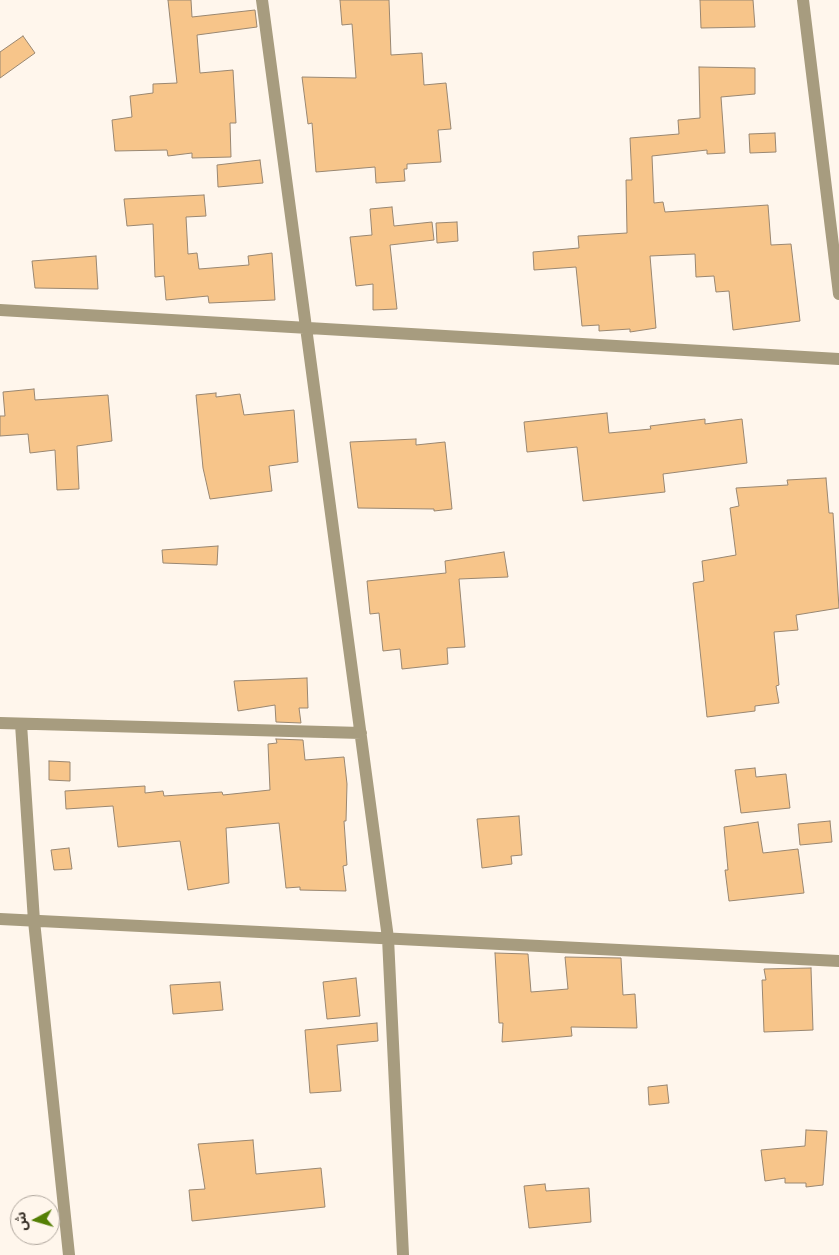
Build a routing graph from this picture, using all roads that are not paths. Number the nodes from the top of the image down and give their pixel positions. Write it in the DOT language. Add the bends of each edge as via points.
graph roads {
  1 [pos="262,0"];
  2 [pos="803,0"];
  3 [pos="839,294"];
  4 [pos="0,310"];
  5 [pos="305,328"];
  6 [pos="839,359"];
  7 [pos="0,723"];
  8 [pos="21,724"];
  9 [pos="361,733"];
  10 [pos="0,919"];
  11 [pos="34,921"];
  12 [pos="388,938"];
  13 [pos="839,961"];
  14 [pos="69,1255"];
  15 [pos="403,1255"];
  1 -- 5 [label="street"];
  2 -- 3 [label="street"];
  4 -- 5 [label="street"];
  5 -- 6 [label="street"];
  5 -- 9 [label="street"];
  7 -- 8 [label="street"];
  8 -- 9 [label="street"];
  8 -- 11 [label="street"];
  9 -- 12 [label="street"];
  10 -- 11 [label="street"];
  11 -- 12 [label="street"];
  11 -- 14 [label="street"];
  12 -- 13 [label="street"];
  12 -- 15 [label="street"];
}
